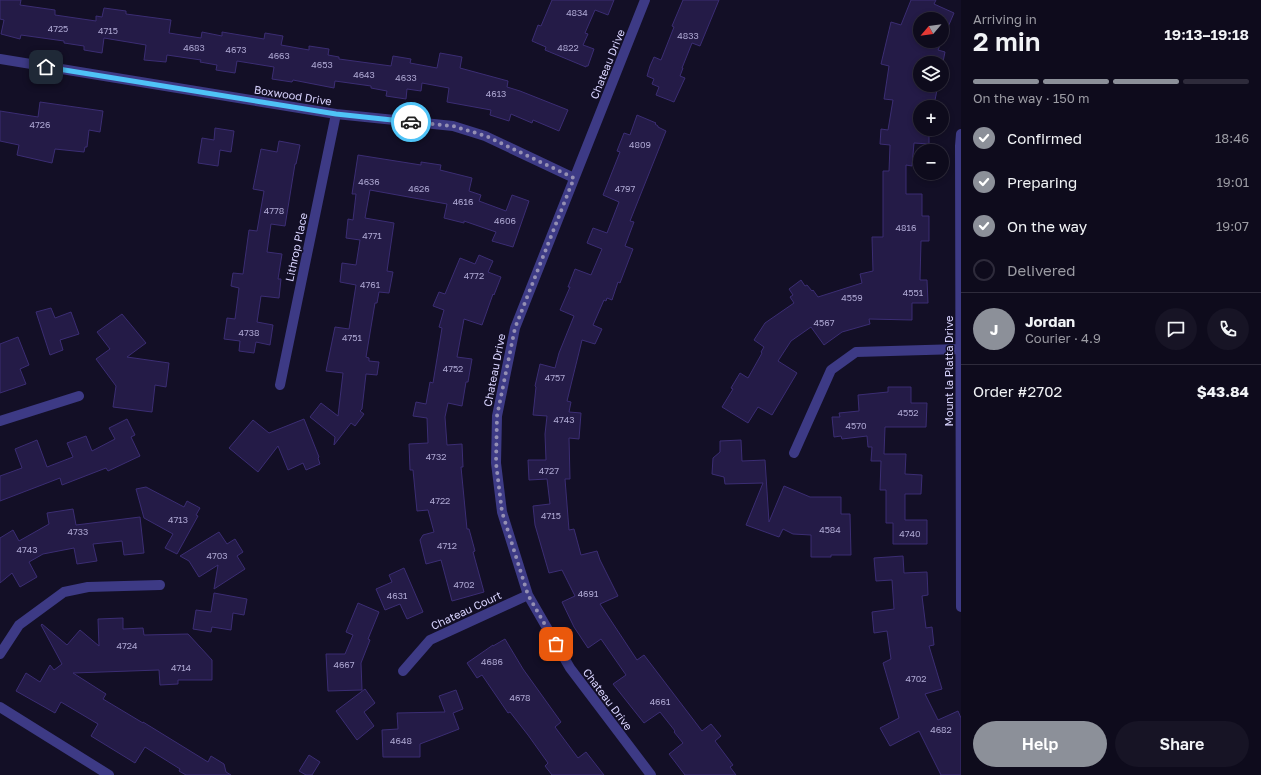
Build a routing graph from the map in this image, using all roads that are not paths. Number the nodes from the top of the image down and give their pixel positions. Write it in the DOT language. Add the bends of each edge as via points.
graph roads {
  1 [pos="645,0"];
  2 [pos="0,60"];
  3 [pos="336,114"];
  4 [pos="961,134"];
  5 [pos="574,178"];
  6 [pos="960,349"];
  7 [pos="280,385"];
  8 [pos="79,396"];
  9 [pos="0,421"];
  10 [pos="794,454"];
  11 [pos="160,585"];
  12 [pos="528,595"];
  13 [pos="961,607"];
  14 [pos="0,654"];
  15 [pos="403,671"];
  16 [pos="0,707"];
  17 [pos="109,775"];
  18 [pos="651,775"];
  1 -- 5 [label="street, Chateau Drive"];
  2 -- 3 [label="street, Boxwood Drive"];
  3 -- 5 [label="street, Boxwood Drive" via="453,126 486,136"];
  3 -- 7 [label="street, Lithrop Place"];
  4 -- 6 [label="street, Mount la Platta Drive"];
  5 -- 12 [label="street, Chateau Drive" via="515,328 497,416 496,463 502,512"];
  6 -- 10 [label="street" via="856,352 831,370"];
  6 -- 13 [label="street, Mount la Platta Drive"];
  8 -- 9 [label="street"];
  11 -- 14 [label="street" via="88,587 64,592 19,624"];
  12 -- 15 [label="street, Chateau Court" via="430,640"];
  12 -- 18 [label="street, Chateau Drive" via="570,668"];
  16 -- 17 [label="street"];
}
